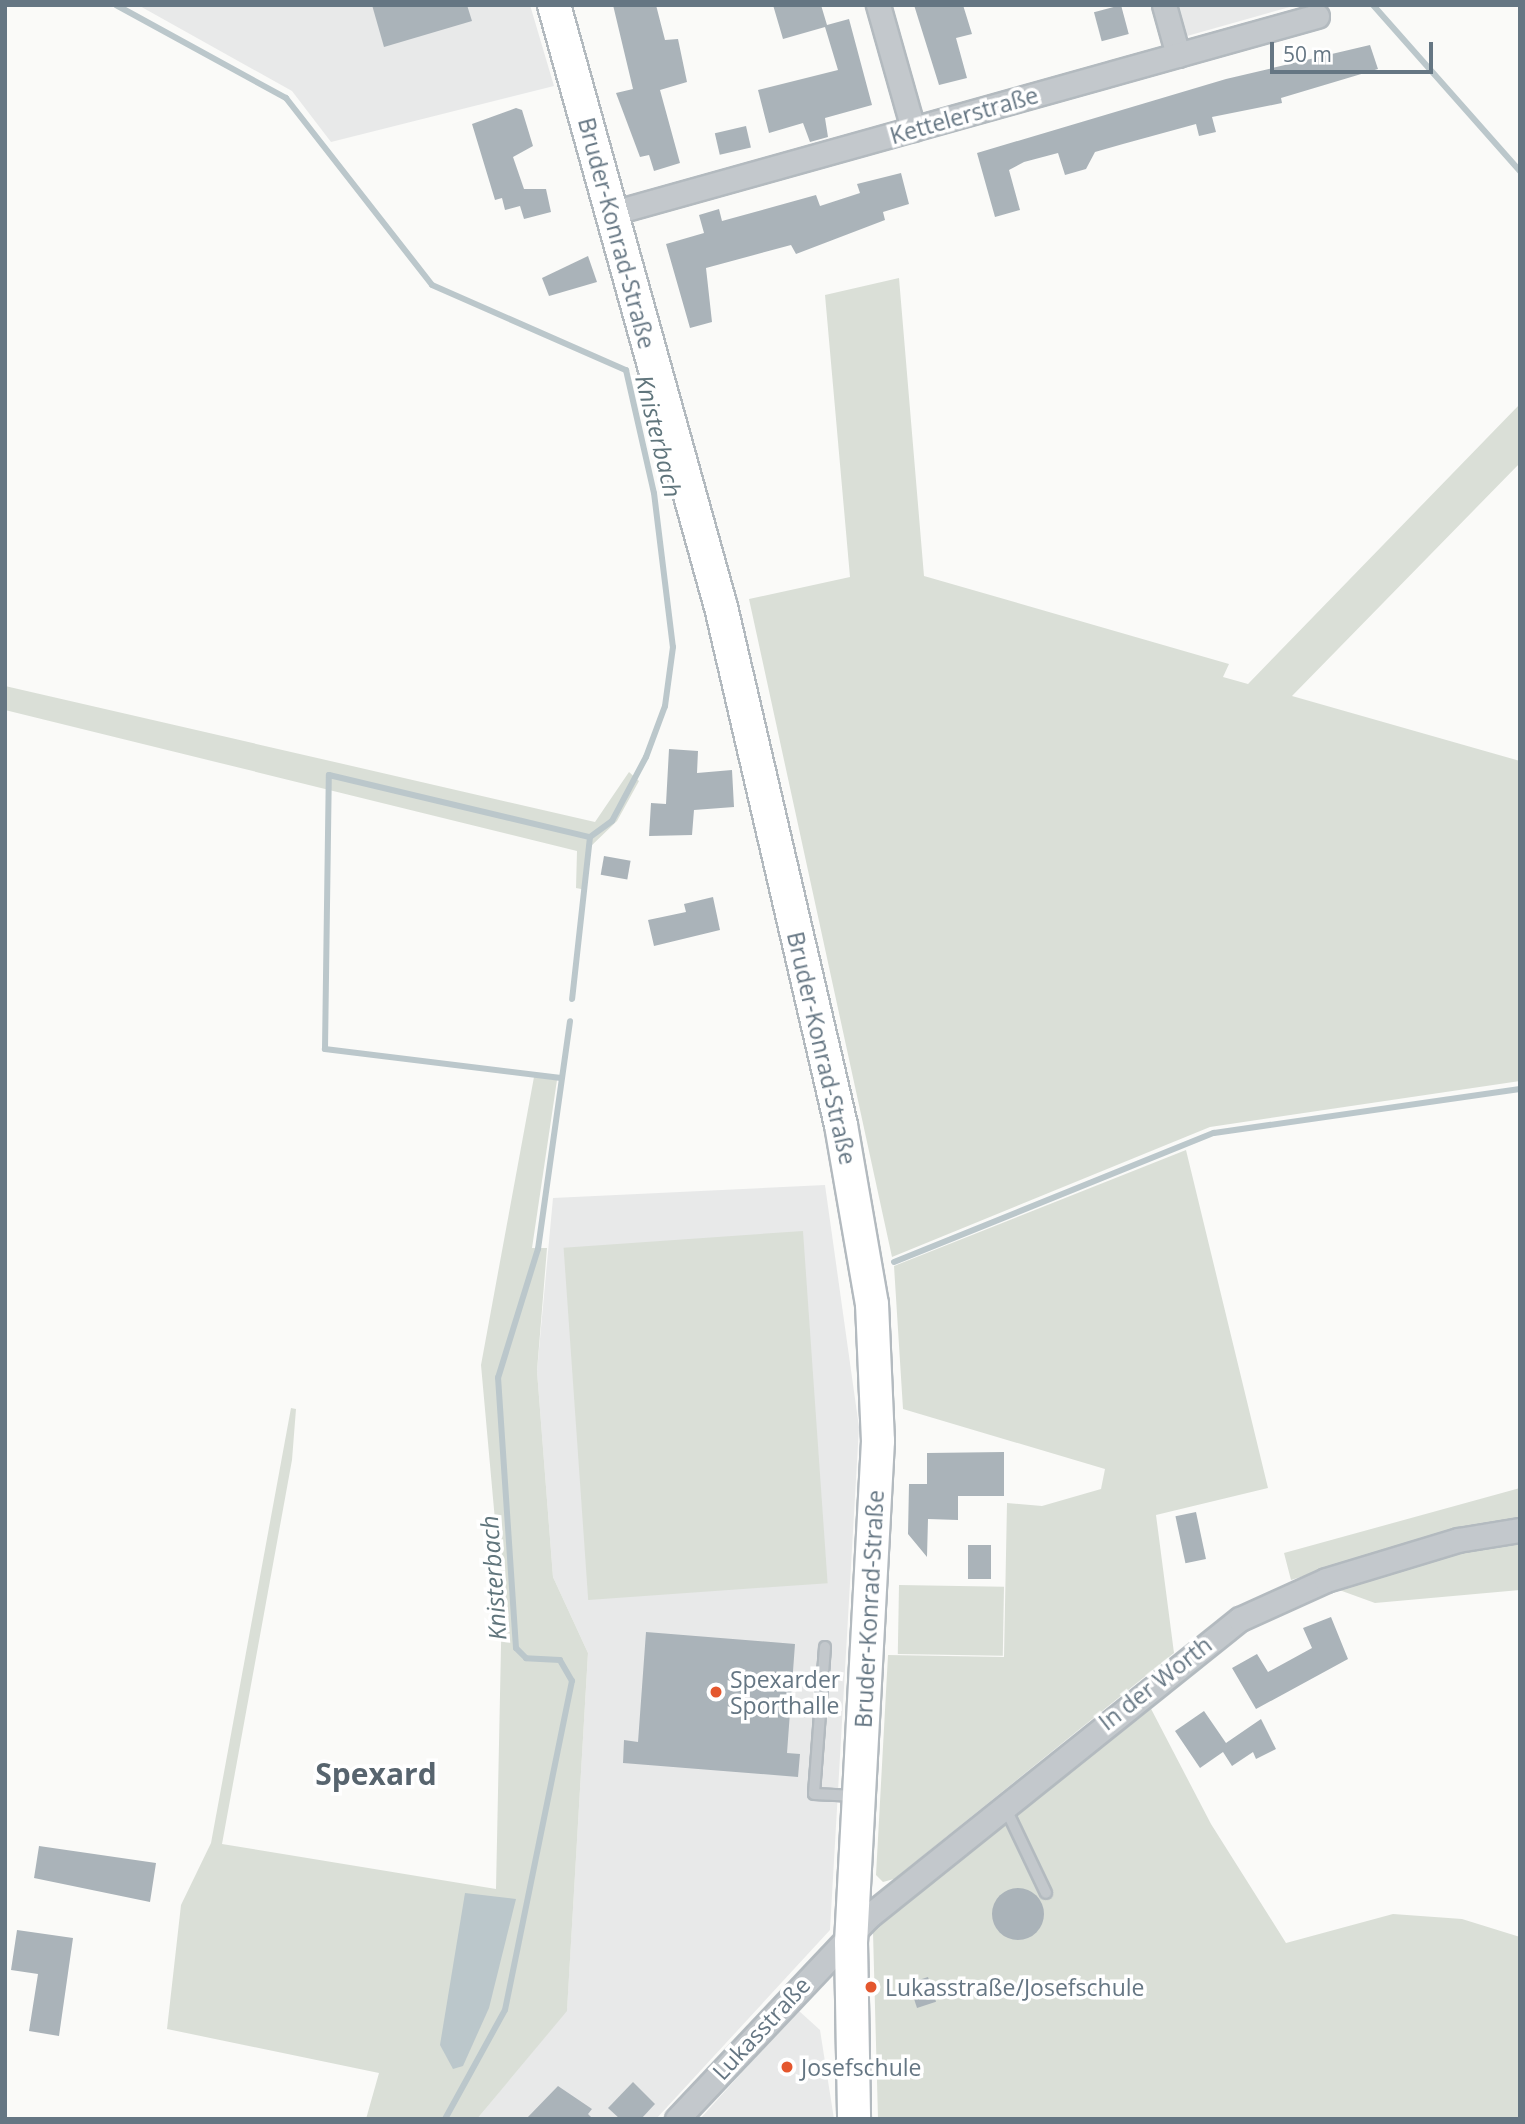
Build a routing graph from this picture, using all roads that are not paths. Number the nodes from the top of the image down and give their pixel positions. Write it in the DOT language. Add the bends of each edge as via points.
graph roads {
  1 [pos="554,5"];
  2 [pos="878,5"];
  3 [pos="1164,5"];
  4 [pos="1317,16"];
  5 [pos="1178,55"];
  6 [pos="913,130"];
  7 [pos="612,213"];
  8 [pos="1520,1530"];
  9 [pos="825,1647"];
  10 [pos="859,1797"];
  11 [pos="1004,1804"];
  12 [pos="1046,1893"];
  13 [pos="851,1942"];
  14 [pos="677,2119"];
  15 [pos="854,2119"];
  1 -- 7 [label="street, Bruder-Konrad-Straße"];
  2 -- 6 [label="street"];
  3 -- 5 [label="street"];
  4 -- 5 [label="street, Kettelerstraße"];
  5 -- 6 [label="street, Kettelerstraße"];
  6 -- 7 [label="street, Kettelerstraße"];
  7 -- 10 [label="street, Bruder-Konrad-Straße" via="721,607 859,1216 872,1304 878,1441"];
  8 -- 11 [label="street, In der Worth" via="1458,1540 1326,1580 1240,1619"];
  9 -- 10 [label="lane" via="814,1794"];
  10 -- 13 [label="street, Bruder-Konrad-Straße"];
  11 -- 12 [label="lane"];
  11 -- 13 [label="street, In der Worth" via="869,1916"];
  13 -- 14 [label="street, Lukasstraße" via="812,1973"];
  13 -- 15 [label="street, Bruder-Konrad-Straße"];
}
